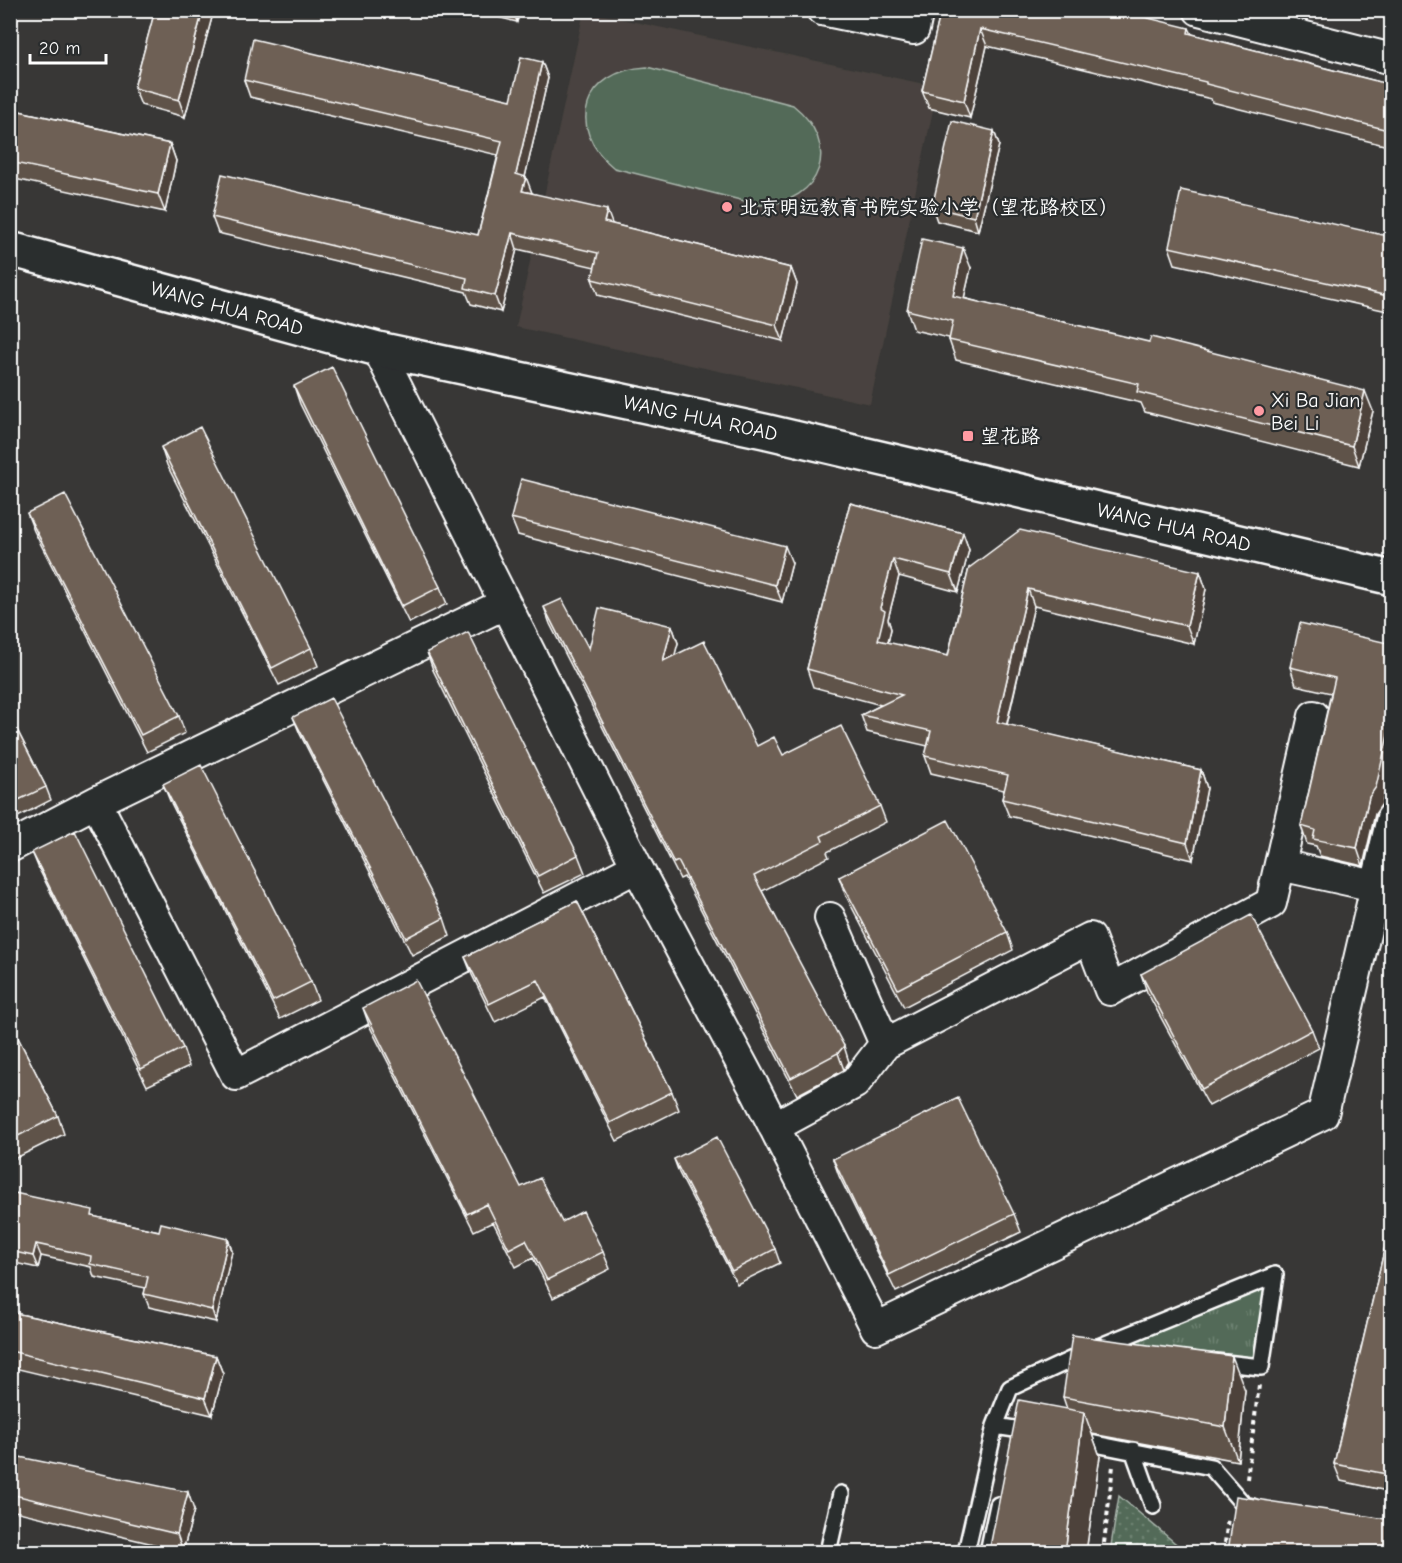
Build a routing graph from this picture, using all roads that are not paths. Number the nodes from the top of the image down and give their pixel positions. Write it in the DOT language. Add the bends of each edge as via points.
graph roads {
  1 [pos="822,10"];
  2 [pos="918,10"];
  3 [pos="1199,10"];
  4 [pos="1392,59"];
  5 [pos="10,249"];
  6 [pos="378,349"];
  7 [pos="1392,578"];
  8 [pos="504,604"];
  9 [pos="1314,716"];
  10 [pos="96,802"];
  11 [pos="1392,818"];
  12 [pos="10,847"];
  13 [pos="1280,865"];
  14 [pos="637,867"];
  15 [pos="1375,886"];
  16 [pos="830,918"];
  17 [pos="885,1044"];
  18 [pos="774,1127"];
  19 [pos="1096,1348"];
  20 [pos="1132,1352"];
  21 [pos="1202,1360"];
  22 [pos="996,1426"];
  23 [pos="1132,1450"];
  24 [pos="1002,1485"];
  25 [pos="841,1494"];
  26 [pos="1153,1506"];
  27 [pos="1266,1509"];
  28 [pos="828,1552"];
  29 [pos="966,1552"];
  30 [pos="988,1552"];
  1 -- 2 [label="street" via="914,29"];
  3 -- 4 [label="street"];
  5 -- 6 [label="street, WANG HUA ROAD"];
  6 -- 7 [label="street, WANG HUA ROAD" via="764,431"];
  6 -- 8 [label="street"];
  8 -- 10 [label="street"];
  8 -- 14 [label="street"];
  9 -- 13 [label="street"];
  10 -- 12 [label="street"];
  10 -- 14 [label="street" via="236,1075"];
  11 -- 15 [label="street"];
  13 -- 15 [label="street"];
  13 -- 17 [label="street" via="1271,903 1110,990 1090,938"];
  14 -- 18 [label="street"];
  15 -- 18 [label="street" via="1323,1114 876,1328"];
  16 -- 17 [label="street"];
  17 -- 18 [label="street" via="855,1083"];
  19 -- 20 [label="lane"];
  19 -- 21 [label="lane" via="1275,1275 1261,1367"];
  19 -- 22 [label="lane" via="1010,1388"];
  22 -- 23 [label="lane" via="1013,1435 1057,1437"];
  22 -- 29 [label="lane"];
  23 -- 26 [label="lane"];
  23 -- 27 [label="lane" via="1210,1467 1244,1505"];
  24 -- 30 [label="lane"];
  25 -- 28 [label="lane"];
}
